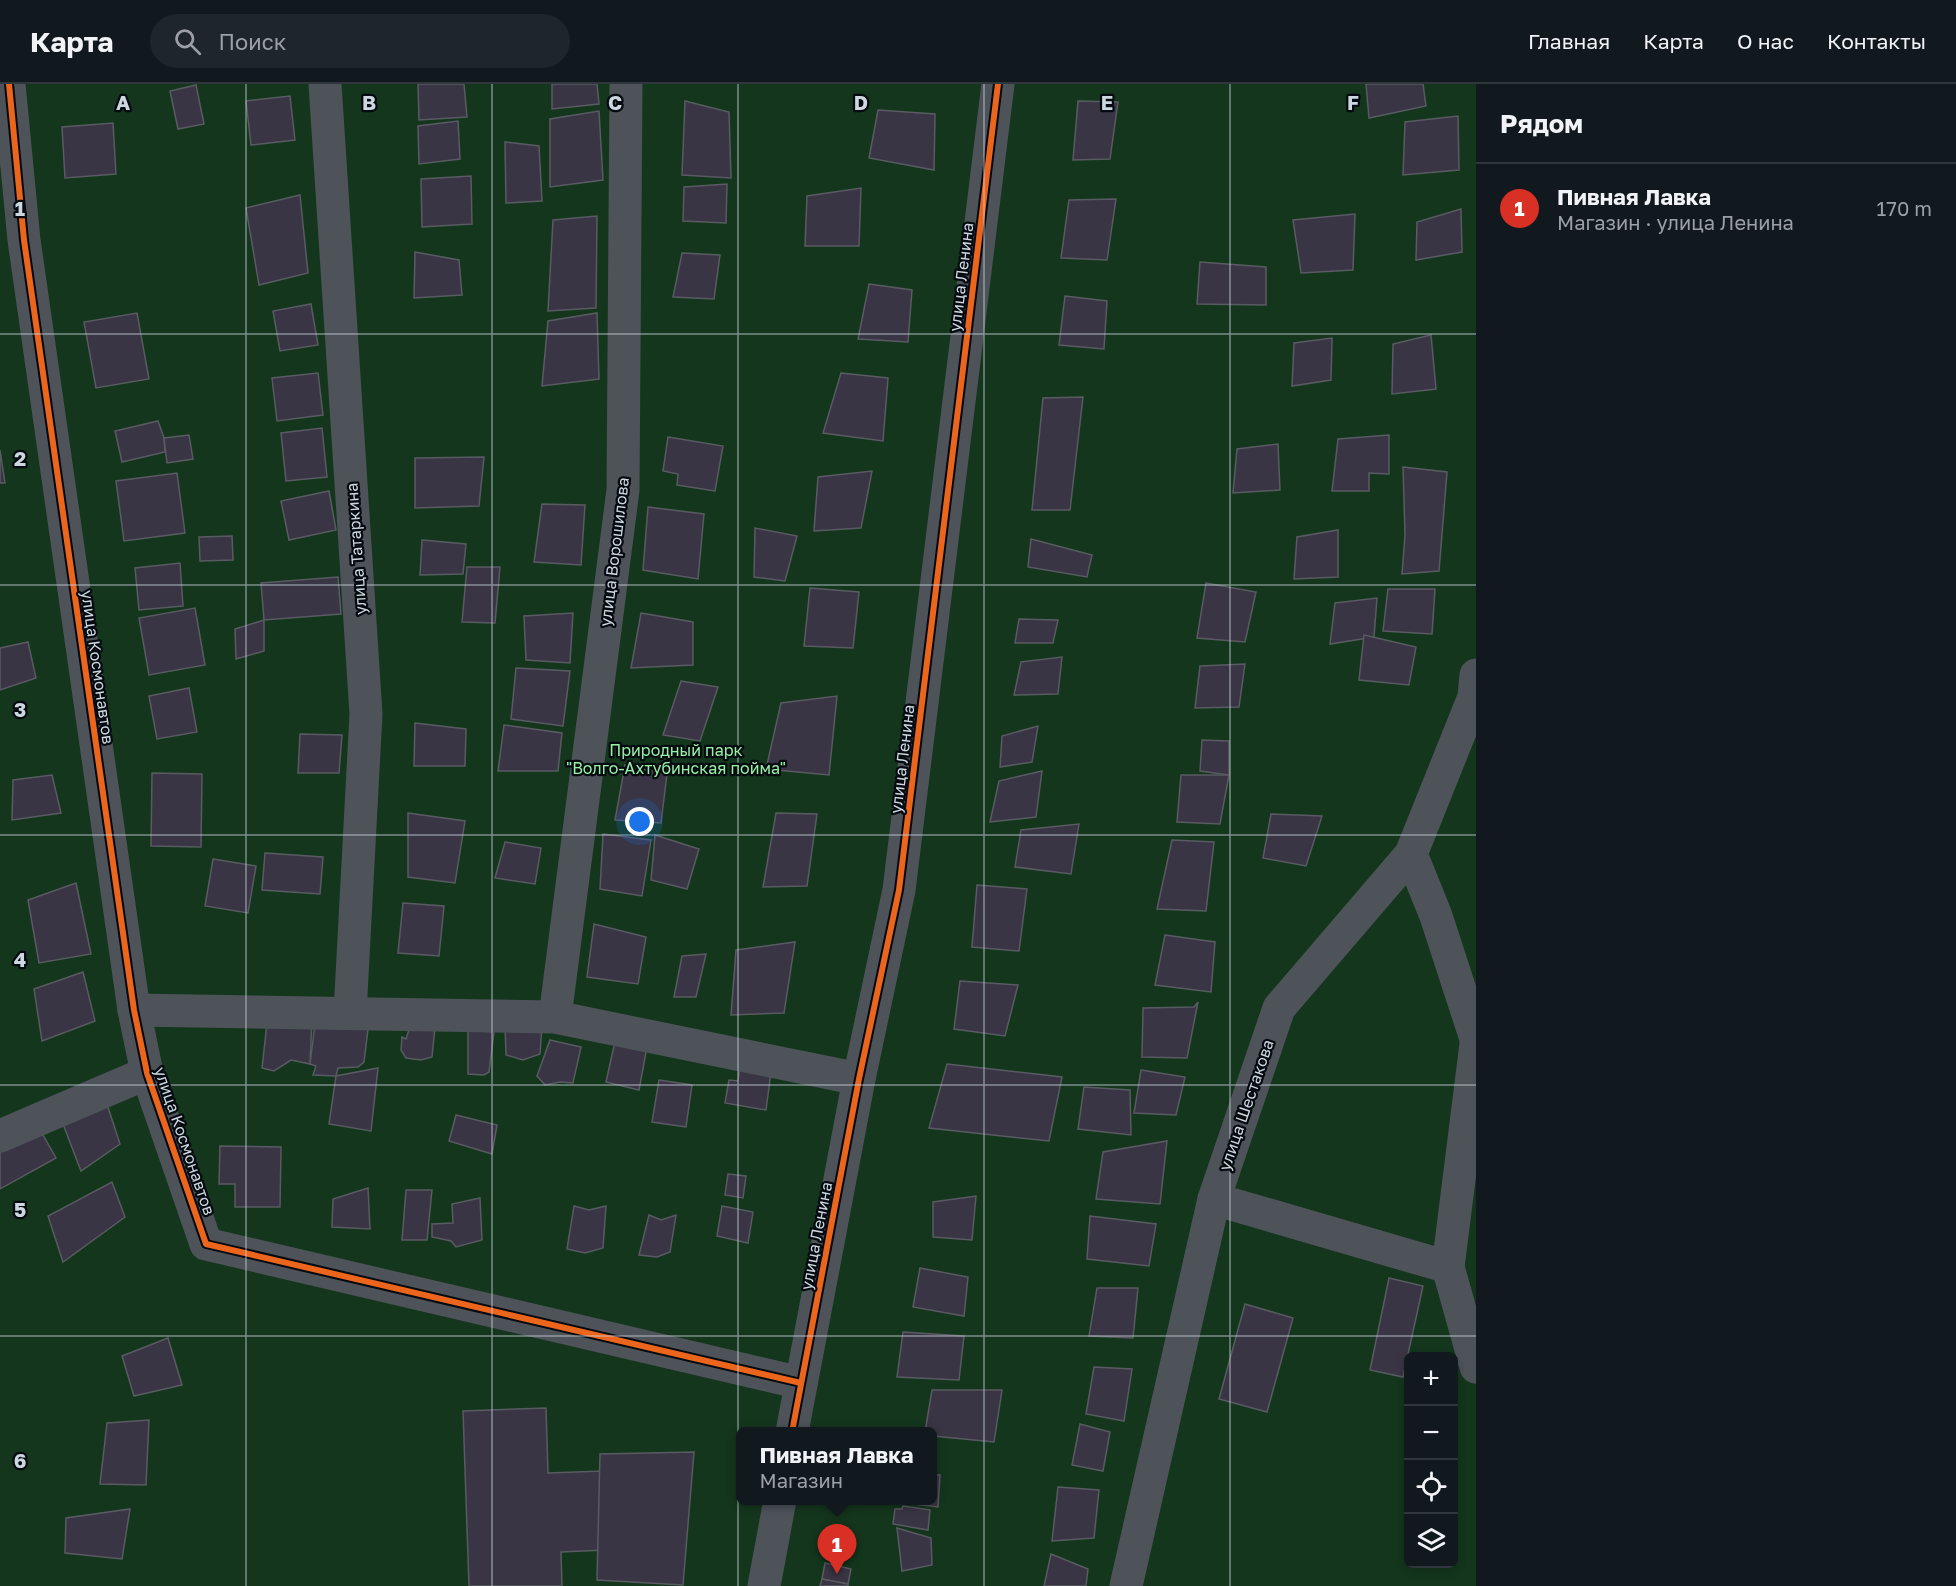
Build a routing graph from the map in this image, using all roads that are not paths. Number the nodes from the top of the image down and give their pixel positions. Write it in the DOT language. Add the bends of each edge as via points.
graph roads {
  1 [pos="9,84"];
  2 [pos="325,84"];
  3 [pos="626,84"];
  4 [pos="998,84"];
  5 [pos="12,241"];
  6 [pos="1476,675"];
  7 [pos="1411,854"];
  8 [pos="134,1010"];
  9 [pos="350,1013"];
  10 [pos="555,1017"];
  11 [pos="1476,1041"];
  12 [pos="147,1072"];
  13 [pos="860,1079"];
  14 [pos="0,1136"];
  15 [pos="1214,1199"];
  16 [pos="1448,1267"];
  17 [pos="1476,1367"];
  18 [pos="801,1383"];
  19 [pos="793,1427"];
  20 [pos="779,1505"];
  21 [pos="764,1586"];
  22 [pos="1126,1586"];
  1 -- 5 [label="street, улица Космонавтов"];
  2 -- 9 [label="street, улица Татаркина" via="366,714"];
  3 -- 10 [label="street, улица Ворошилова" via="623,490"];
  4 -- 13 [label="street, улица Ленина" via="899,890"];
  5 -- 8 [label="street, улица Космонавтов"];
  6 -- 7 [label="street, улица Шестакова" via="1474,697"];
  7 -- 11 [label="street" via="1436,916"];
  7 -- 15 [label="street, улица Шестакова" via="1279,1008"];
  8 -- 9 [label="street"];
  8 -- 12 [label="street, улица Космонавтов"];
  9 -- 10 [label="street"];
  10 -- 13 [label="street"];
  11 -- 16 [label="street"];
  12 -- 14 [label="street"];
  12 -- 18 [label="street, улица Космонавтов" via="206,1244"];
  13 -- 18 [label="street, улица Ленина"];
  15 -- 16 [label="street"];
  15 -- 22 [label="street, улица Шестакова"];
  16 -- 17 [label="street"];
  18 -- 19 [label="street, улица Ленина"];
  20 -- 21 [label="street"];
}
